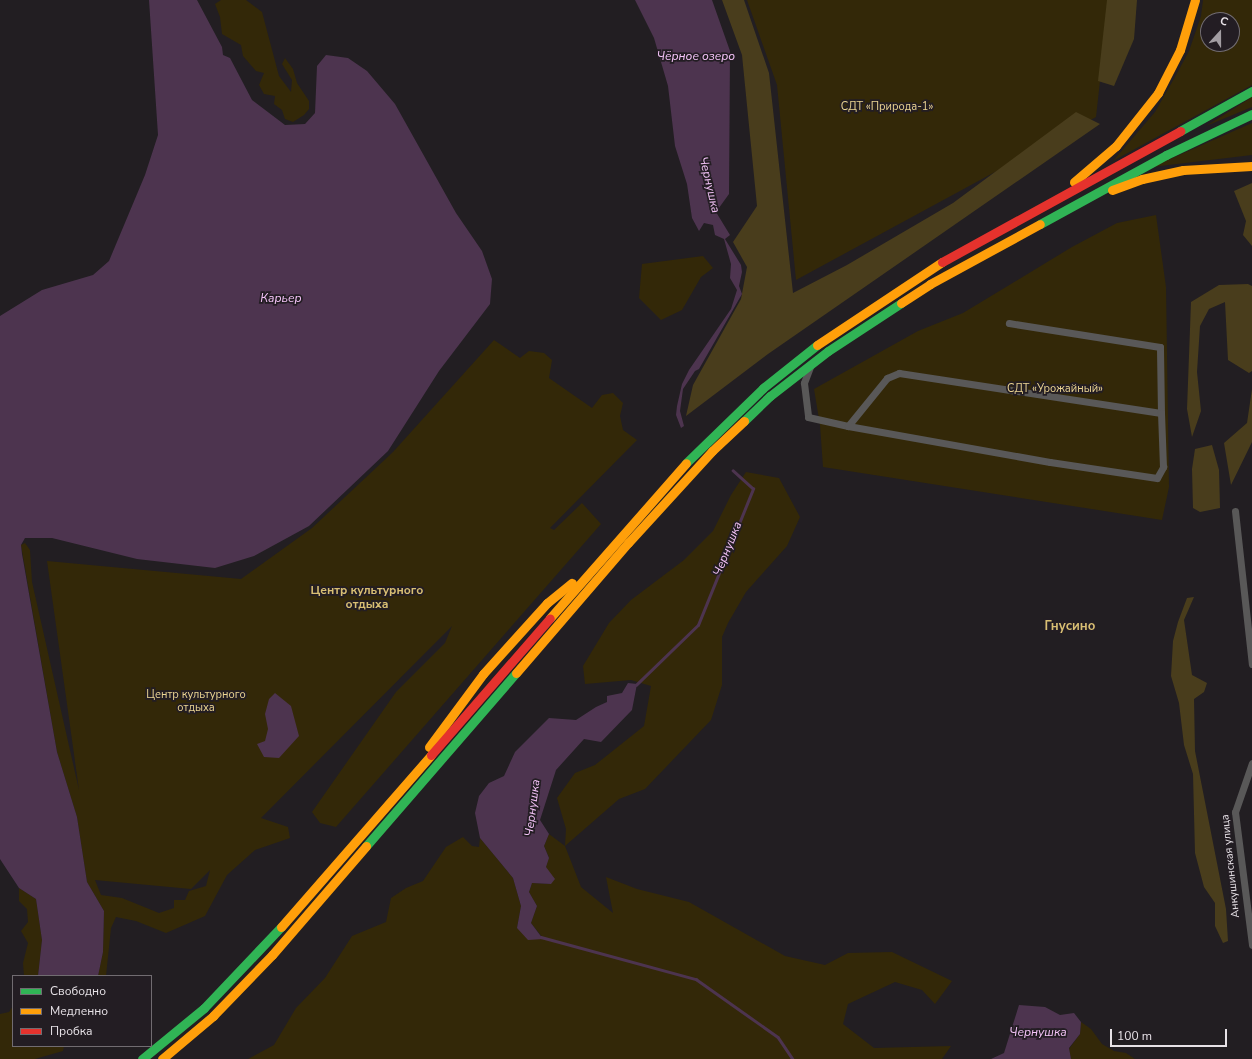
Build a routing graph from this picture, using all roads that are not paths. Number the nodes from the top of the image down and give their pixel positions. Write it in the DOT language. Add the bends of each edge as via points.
graph roads {
  1 [pos="1195,0"];
  2 [pos="1252,92"];
  3 [pos="1252,114"];
  4 [pos="1252,166"];
  5 [pos="1042,205"];
  6 [pos="1051,218"];
  7 [pos="1009,324"];
  8 [pos="812,364"];
  9 [pos="1161,413"];
  10 [pos="848,426"];
  11 [pos="1235,512"];
  12 [pos="1252,664"];
  13 [pos="1252,763"];
  14 [pos="1252,945"];
  15 [pos="142,1059"];
  16 [pos="162,1059"];
  1 -- 5 [label="main road" via="1180,50 1158,93 1139,120 1102,160"];
  2 -- 5 [label="main road" via="1078,188"];
  3 -- 6 [label="main road" via="1166,155"];
  4 -- 6 [label="main road" via="1204,168 1161,174 1124,185"];
  5 -- 15 [label="main road" via="884,297 780,373 704,443 598,560 264,947 204,1008"];
  6 -- 8 [label="main road" via="930,284"];
  7 -- 9 [label="street" via="1160,347"];
  8 -- 10 [label="street" via="804,383 808,417"];
  8 -- 16 [label="main road" via="770,396 712,450 610,564 272,955 213,1016"];
  9 -- 10 [label="street" via="899,373 887,378"];
  9 -- 10 [label="street" via="1163,467 1157,478"];
  11 -- 12 [label="street"];
  13 -- 14 [label="street, Анкушинская улица" via="1235,812"];
}
